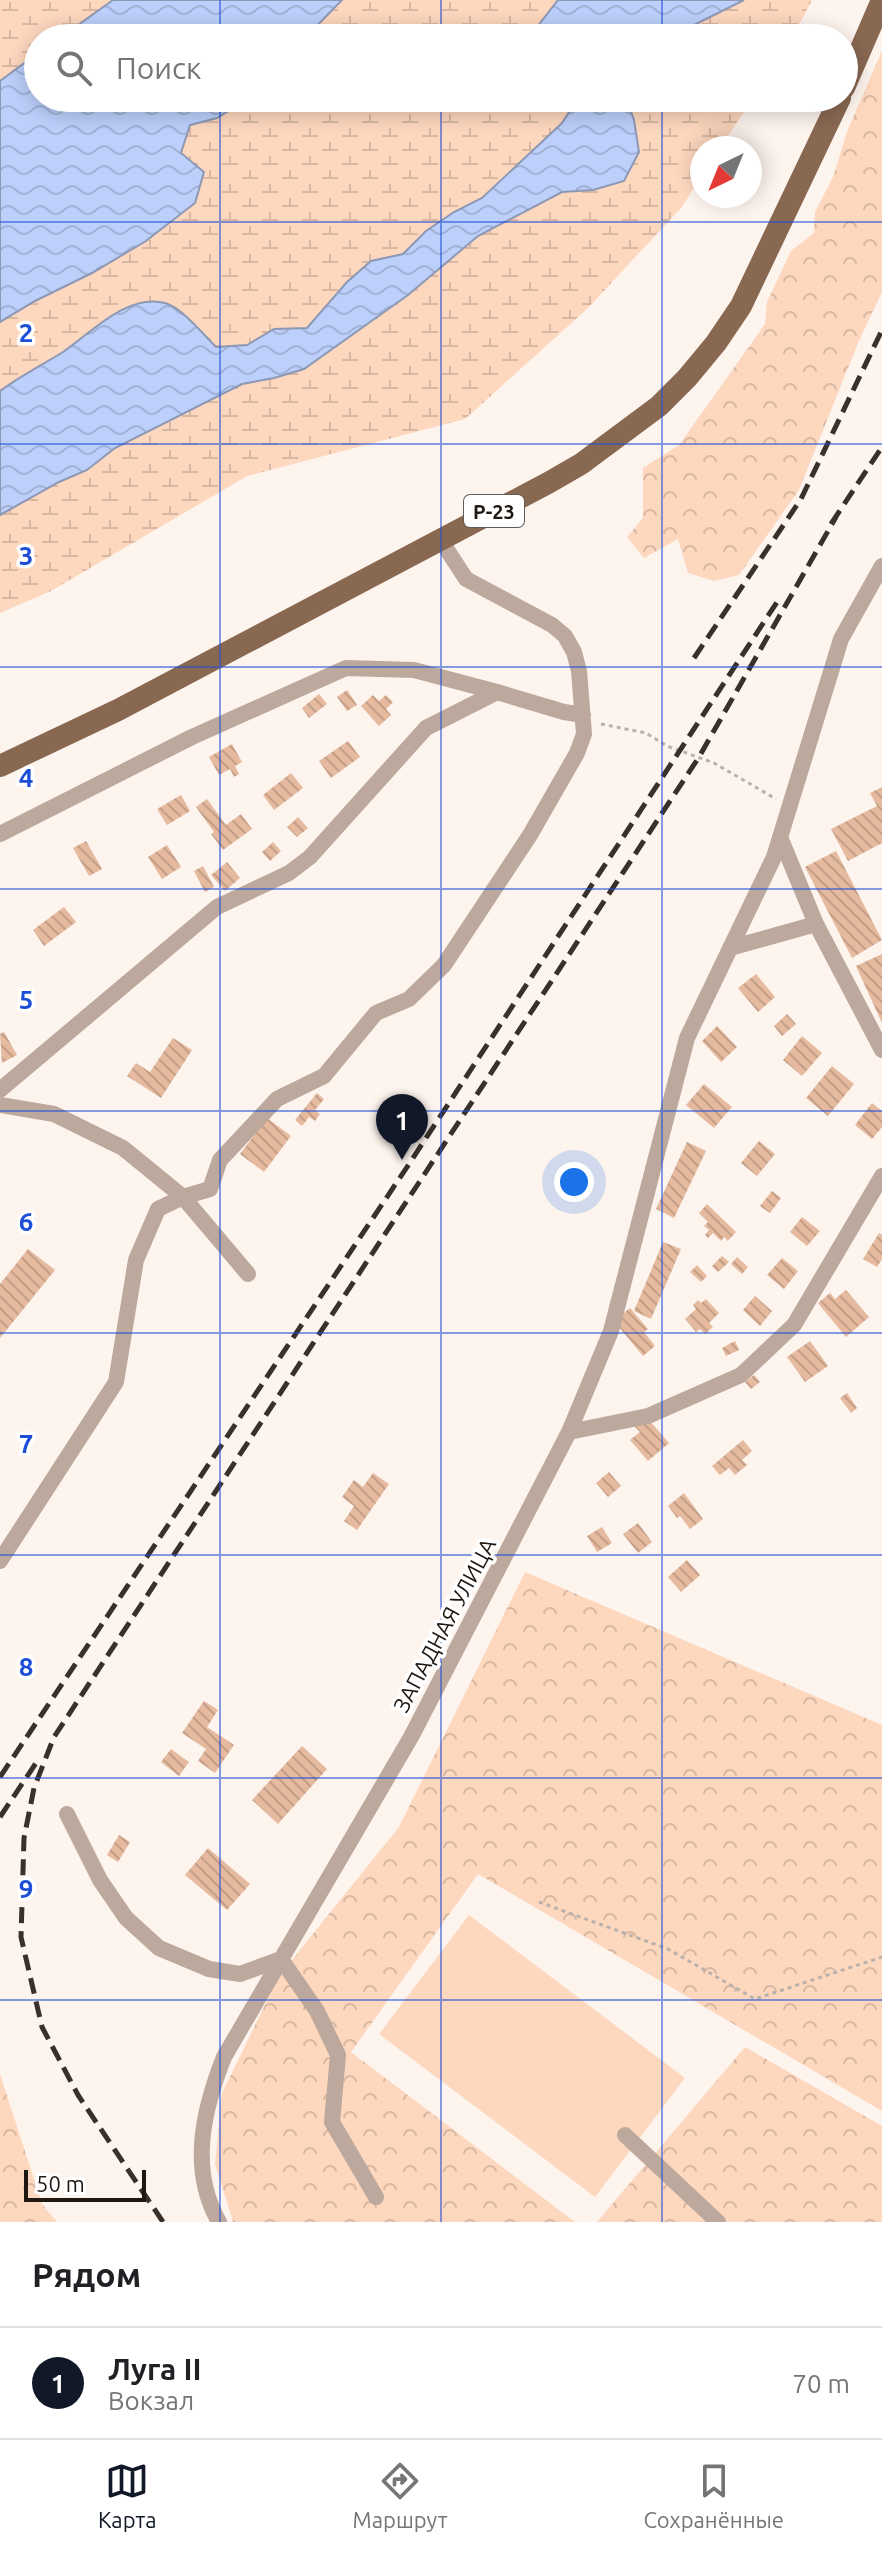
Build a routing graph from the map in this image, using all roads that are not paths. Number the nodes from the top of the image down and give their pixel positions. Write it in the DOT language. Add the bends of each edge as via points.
graph roads {
  1 [pos="882,0"];
  2 [pos="858,56"];
  3 [pos="833,112"];
  4 [pos="440,539"];
  5 [pos="882,566"];
  6 [pos="497,692"];
  7 [pos="583,715"];
  8 [pos="0,766"];
  9 [pos="0,834"];
  10 [pos="780,837"];
  11 [pos="816,924"];
  12 [pos="730,948"];
  13 [pos="882,1050"];
  14 [pos="0,1090"];
  15 [pos="0,1105"];
  16 [pos="882,1176"];
  17 [pos="183,1197"];
  18 [pos="248,1274"];
  19 [pos="569,1432"];
  20 [pos="0,1561"];
  21 [pos="67,1814"];
  22 [pos="281,1959"];
  23 [pos="625,2135"];
  24 [pos="376,2197"];
  25 [pos="219,2222"];
  26 [pos="718,2222"];
  1 -- 2 [label="main road"];
  3 -- 4 [label="main road, Р-23" via="741,306 687,378 659,406 581,464"];
  4 -- 7 [label="street" via="466,579 565,636 576,661"];
  4 -- 8 [label="main road, Р-23" via="118,710"];
  5 -- 10 [label="street, ЗАПАДНАЯ УЛИЦА" via="841,639"];
  6 -- 7 [label="street"];
  6 -- 9 [label="street" via="414,670 346,668 192,737"];
  6 -- 14 [label="street" via="426,728 310,857 282,877 217,907"];
  7 -- 17 [label="street" via="577,753 444,965 409,999 376,1013 324,1076 277,1099 220,1160 210,1189"];
  10 -- 11 [label="street"];
  10 -- 12 [label="street, ЗАПАДНАЯ УЛИЦА"];
  11 -- 12 [label="street"];
  11 -- 13 [label="street"];
  12 -- 19 [label="street, ЗАПАДНАЯ УЛИЦА" via="687,1038 611,1331"];
  15 -- 17 [label="street" via="54,1114 123,1148"];
  16 -- 19 [label="street" via="794,1325 741,1375 648,1416"];
  17 -- 18 [label="street"];
  17 -- 20 [label="street" via="158,1209 136,1260 116,1382"];
  19 -- 22 [label="street, ЗАПАДНАЯ УЛИЦА" via="411,1737"];
  21 -- 22 [label="street" via="126,1918 159,1948 209,1969 240,1974"];
  22 -- 24 [label="street" via="317,2011 338,2055 332,2122"];
  22 -- 25 [label="street, ЗАПАДНАЯ УЛИЦА" via="224,2057 210,2092 202,2159 207,2193"];
  23 -- 26 [label="street"];
}
